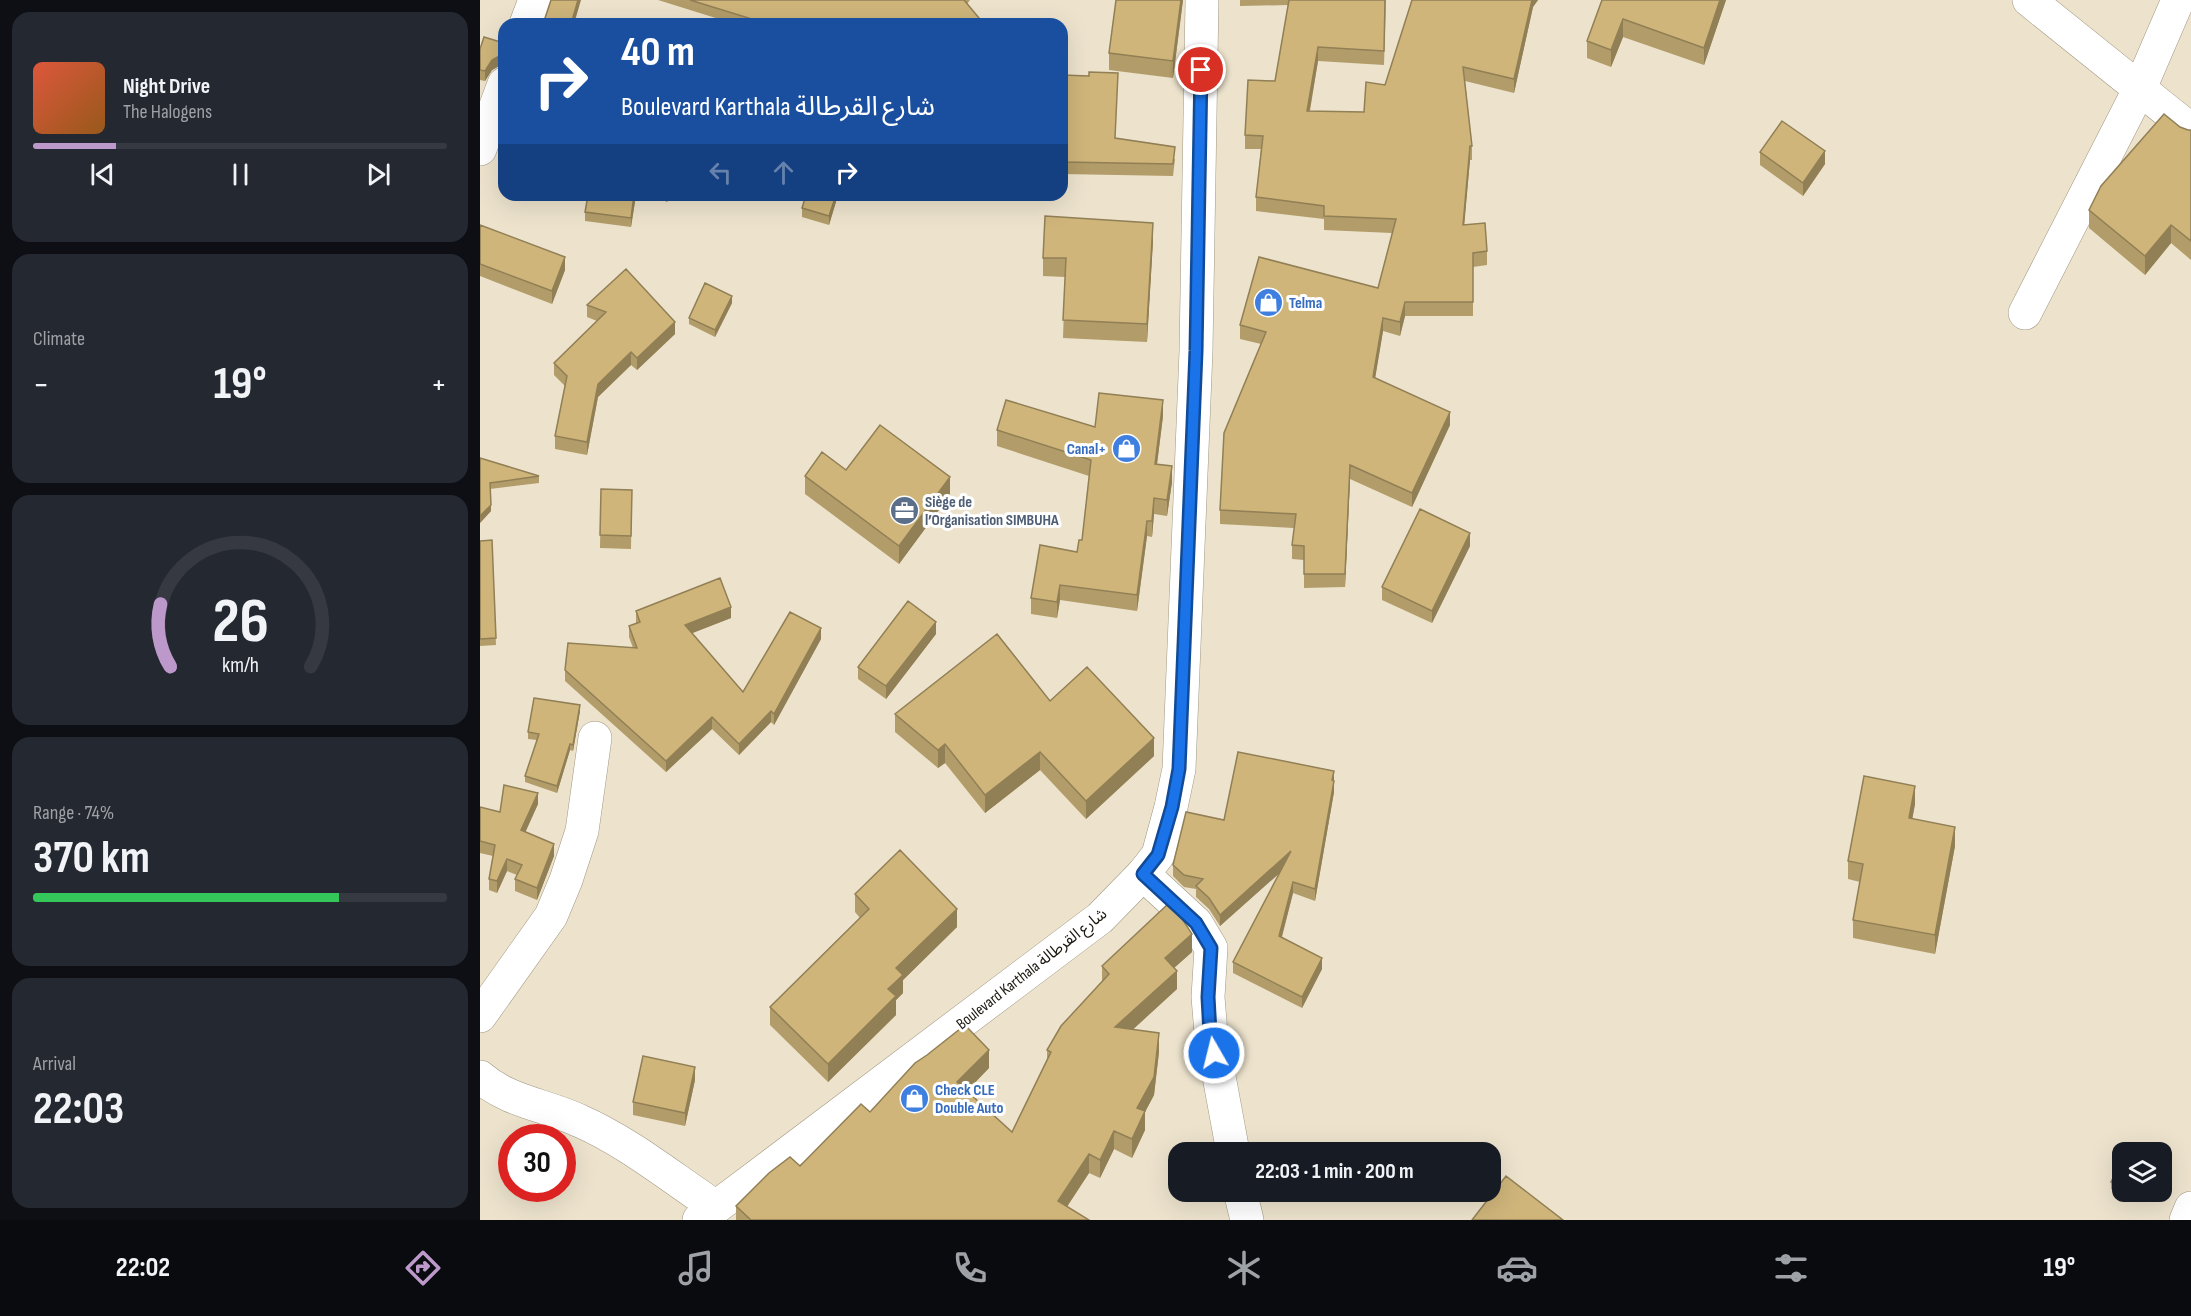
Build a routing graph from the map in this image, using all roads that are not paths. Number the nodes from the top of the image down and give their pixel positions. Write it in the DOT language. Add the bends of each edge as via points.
graph roads {
  1 [pos="535,0"];
  2 [pos="1202,0"];
  3 [pos="2029,0"];
  4 [pos="2178,0"];
  5 [pos="528,18"];
  6 [pos="2140,88"];
  7 [pos="498,100"];
  8 [pos="2191,130"];
  9 [pos="480,149"];
  10 [pos="2025,313"];
  11 [pos="595,738"];
  12 [pos="1143,874"];
  13 [pos="480,1016"];
  14 [pos="480,1077"];
  15 [pos="1231,1142"];
  16 [pos="1243,1202"];
  17 [pos="2191,1208"];
  18 [pos="707,1214"];
  19 [pos="1247,1220"];
  20 [pos="2186,1220"];
  1 -- 5 [label="street"];
  2 -- 12 [label="street, Boulevard Karthala شارع القرطالة" via="1196,351 1179,769 1158,855"];
  3 -- 6 [label="street"];
  4 -- 6 [label="street"];
  6 -- 8 [label="street"];
  6 -- 10 [label="street"];
  7 -- 9 [label="street"];
  11 -- 13 [label="street" via="582,831 551,916"];
  12 -- 15 [label="street" via="1196,923 1211,948 1210,1033"];
  12 -- 18 [label="street, Boulevard Karthala شارع القرطالة" via="1100,918"];
  14 -- 18 [label="street" via="514,1098 580,1121 626,1147"];
  16 -- 19 [label="street"];
  17 -- 20 [label="street"];
}
